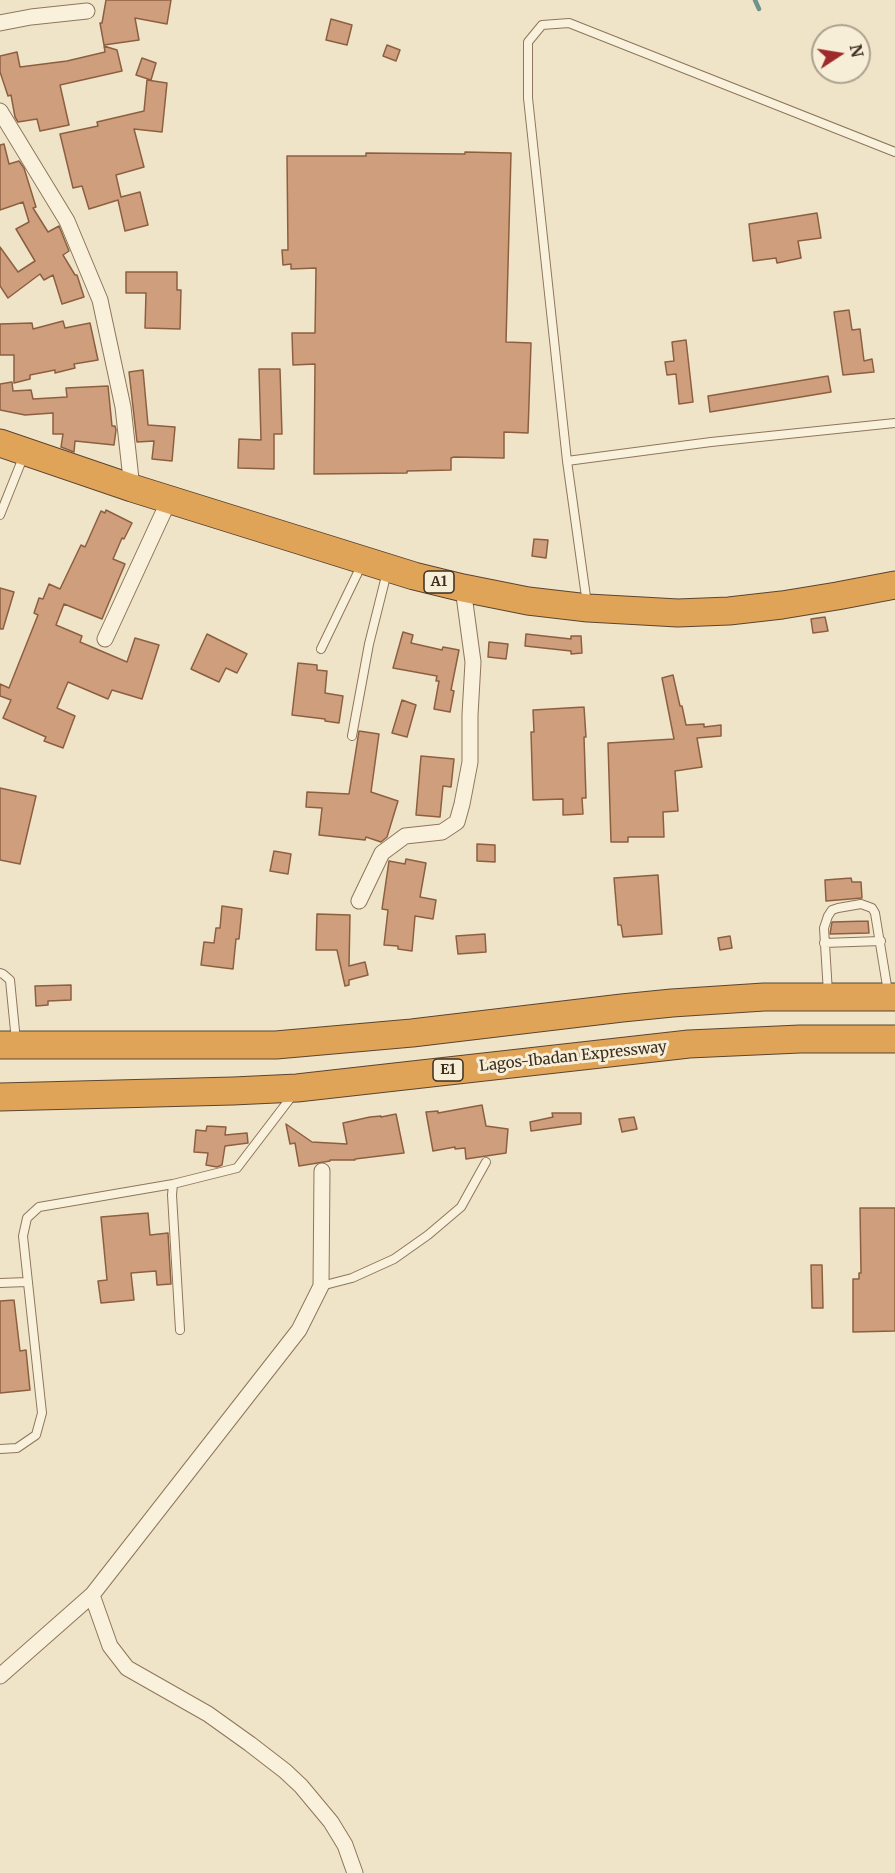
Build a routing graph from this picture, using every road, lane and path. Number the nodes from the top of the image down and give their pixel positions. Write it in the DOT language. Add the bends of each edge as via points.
graph roads {
  1 [pos="87,11"];
  2 [pos="0,23"];
  3 [pos="0,111"];
  4 [pos="895,152"];
  5 [pos="895,423"];
  6 [pos="0,442"];
  7 [pos="25,451"];
  8 [pos="567,461"];
  9 [pos="132,488"];
  10 [pos="170,498"];
  11 [pos="0,515"];
  12 [pos="376,564"];
  13 [pos="895,585"];
  14 [pos="463,588"];
  15 [pos="588,608"];
  16 [pos="105,639"];
  17 [pos="321,649"];
  18 [pos="352,736"];
  19 [pos="359,901"];
  20 [pos="881,941"];
  21 [pos="824,943"];
  22 [pos="0,973"];
  23 [pos="828,996"];
  24 [pos="892,997"];
  25 [pos="895,1039"];
  26 [pos="8,1044"];
  27 [pos="297,1088"];
  28 [pos="0,1097"];
  29 [pos="486,1162"];
  30 [pos="322,1171"];
  31 [pos="173,1184"];
  32 [pos="27,1282"];
  33 [pos="0,1283"];
  34 [pos="321,1286"];
  35 [pos="180,1330"];
  36 [pos="0,1449"];
  37 [pos="92,1595"];
  38 [pos="0,1676"];
  39 [pos="355,1873"];
  1 -- 2 [label="street"];
  3 -- 9 [label="street" via="67,221 100,300 123,407"];
  4 -- 8 [label="lane" via="569,23 542,25 528,42 528,98"];
  5 -- 8 [label="lane"];
  6 -- 7 [label="highway, A1"];
  7 -- 9 [label="highway, A1"];
  7 -- 11 [label="lane"];
  8 -- 15 [label="lane"];
  9 -- 10 [label="highway, A1"];
  10 -- 12 [label="highway, A1"];
  10 -- 16 [label="street"];
  12 -- 14 [label="highway, A1"];
  12 -- 17 [label="lane"];
  12 -- 18 [label="lane" via="369,644"];
  13 -- 15 [label="highway, A1" via="729,611 678,613"];
  14 -- 15 [label="highway, A1"];
  14 -- 19 [label="street" via="473,662 470,762 462,804 456,822 442,832 405,836 382,853"];
  20 -- 21 [label="lane"];
  20 -- 21 [label="lane" via="875,913 861,904 832,910 824,928"];
  20 -- 24 [label="lane"];
  21 -- 23 [label="lane"];
  22 -- 26 [label="lane" via="9,980"];
  23 -- 24 [label="highway"];
  23 -- 26 [label="highway" via="642,1006 276,1045"];
  25 -- 27 [label="highway, Lagos-Ibadan Expressway / E1" via="689,1044"];
  27 -- 28 [label="highway, Lagos-Ibadan Expressway / E1"];
  27 -- 31 [label="lane" via="237,1168"];
  29 -- 34 [label="lane" via="461,1207 428,1235 394,1259 352,1278"];
  30 -- 34 [label="street"];
  31 -- 32 [label="lane" via="39,1207 27,1218 23,1236"];
  31 -- 35 [label="lane"];
  32 -- 33 [label="lane"];
  32 -- 36 [label="lane" via="42,1413 36,1435 17,1448"];
  34 -- 37 [label="street" via="299,1330"];
  37 -- 38 [label="street"];
  37 -- 39 [label="street" via="110,1646 127,1668 208,1714 285,1771 331,1822"];
}
